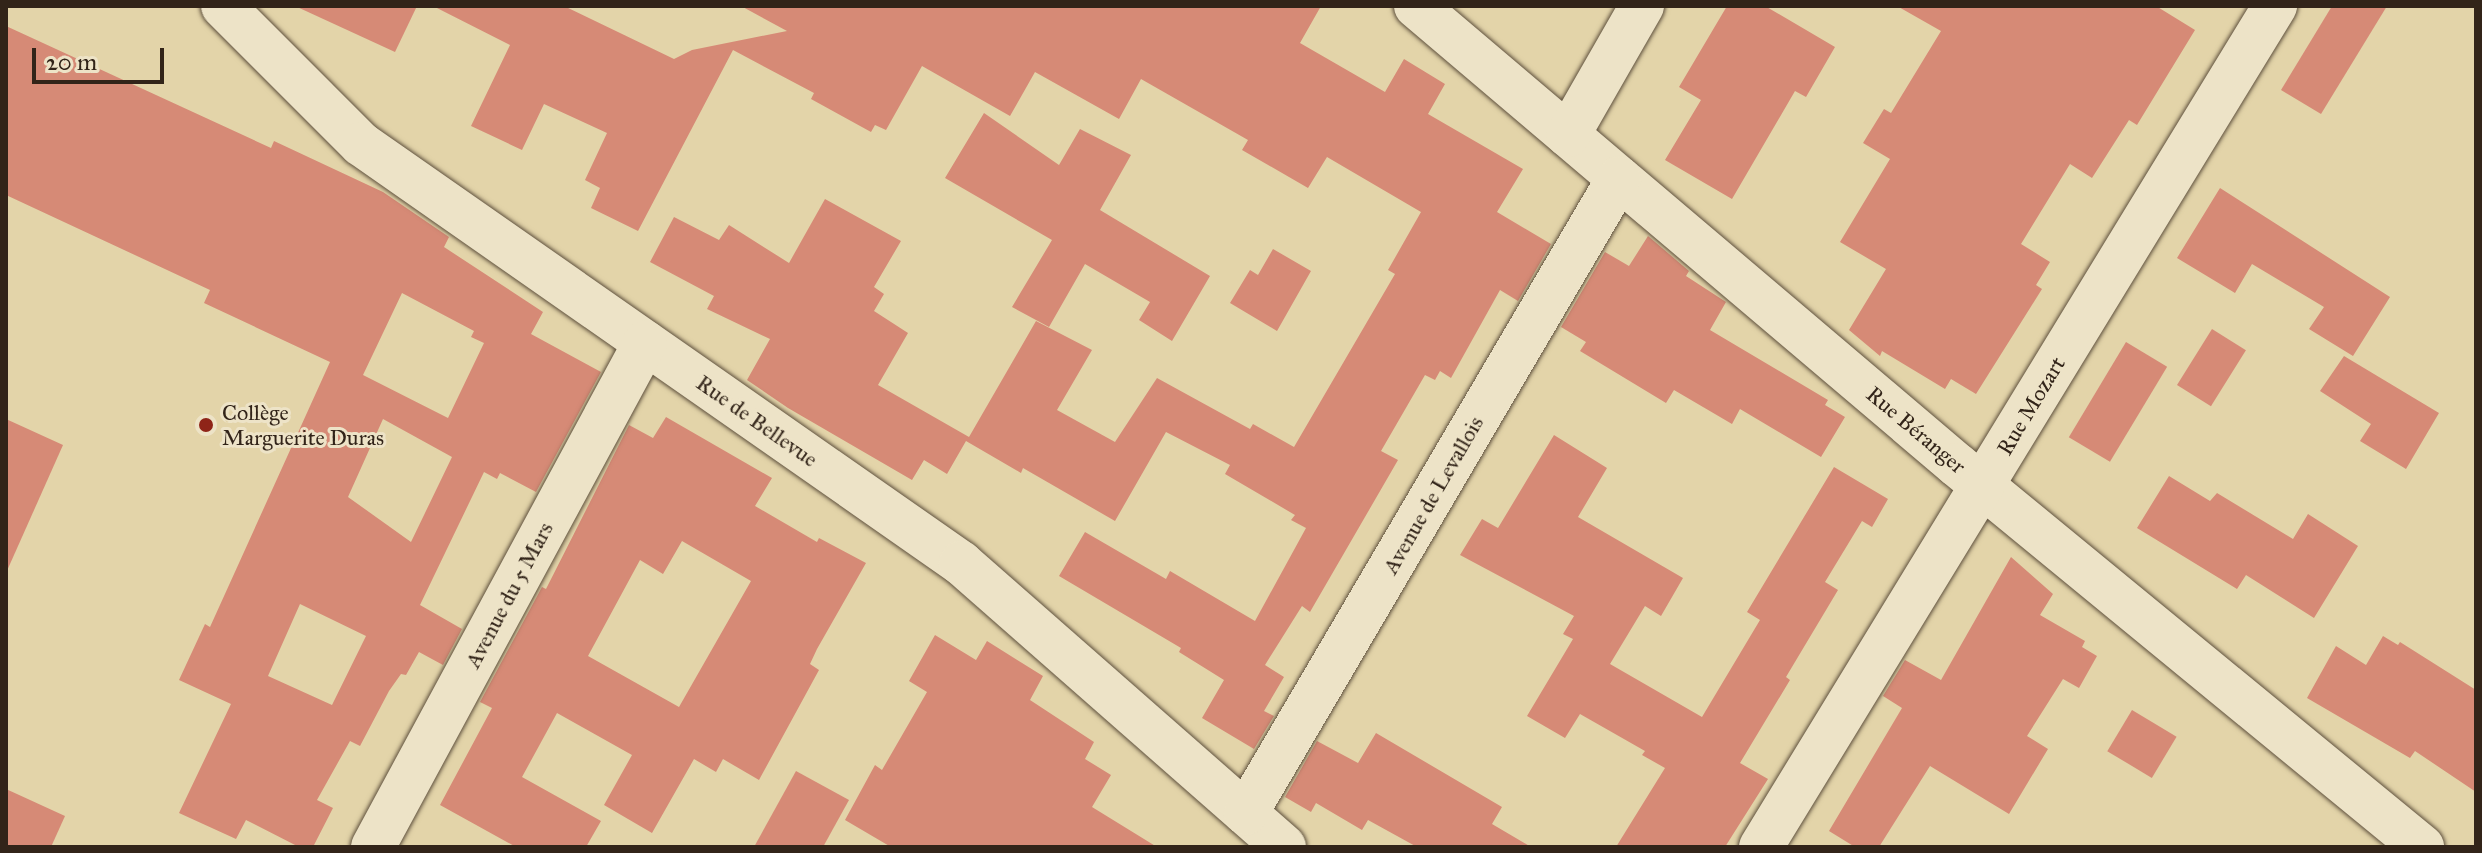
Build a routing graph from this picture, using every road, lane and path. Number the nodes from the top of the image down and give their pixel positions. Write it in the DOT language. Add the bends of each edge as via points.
graph roads {
  1 [pos="223,6"];
  2 [pos="1416,6"];
  3 [pos="1642,6"];
  4 [pos="2275,6"];
  5 [pos="1568,135"];
  6 [pos="1619,178"];
  7 [pos="645,343"];
  8 [pos="1982,486"];
  9 [pos="1246,813"];
  10 [pos="373,847"];
  11 [pos="1284,847"];
  12 [pos="1761,847"];
  13 [pos="2422,847"];
  1 -- 7 [label="street, Rue de Bellevue" via="361,144"];
  2 -- 5 [label="street, Rue Béranger"];
  3 -- 5 [label="street"];
  4 -- 8 [label="street, Rue Mozart"];
  5 -- 6 [label="street, Rue Béranger"];
  6 -- 8 [label="street, Rue Béranger"];
  6 -- 9 [label="street, Avenue de Levallois"];
  7 -- 9 [label="street, Rue de Bellevue" via="961,563"];
  7 -- 10 [label="street, Avenue du 5 Mars"];
  8 -- 12 [label="street, Rue Mozart"];
  8 -- 13 [label="street, Rue Béranger"];
  9 -- 11 [label="street, Rue de Bellevue"];
}
